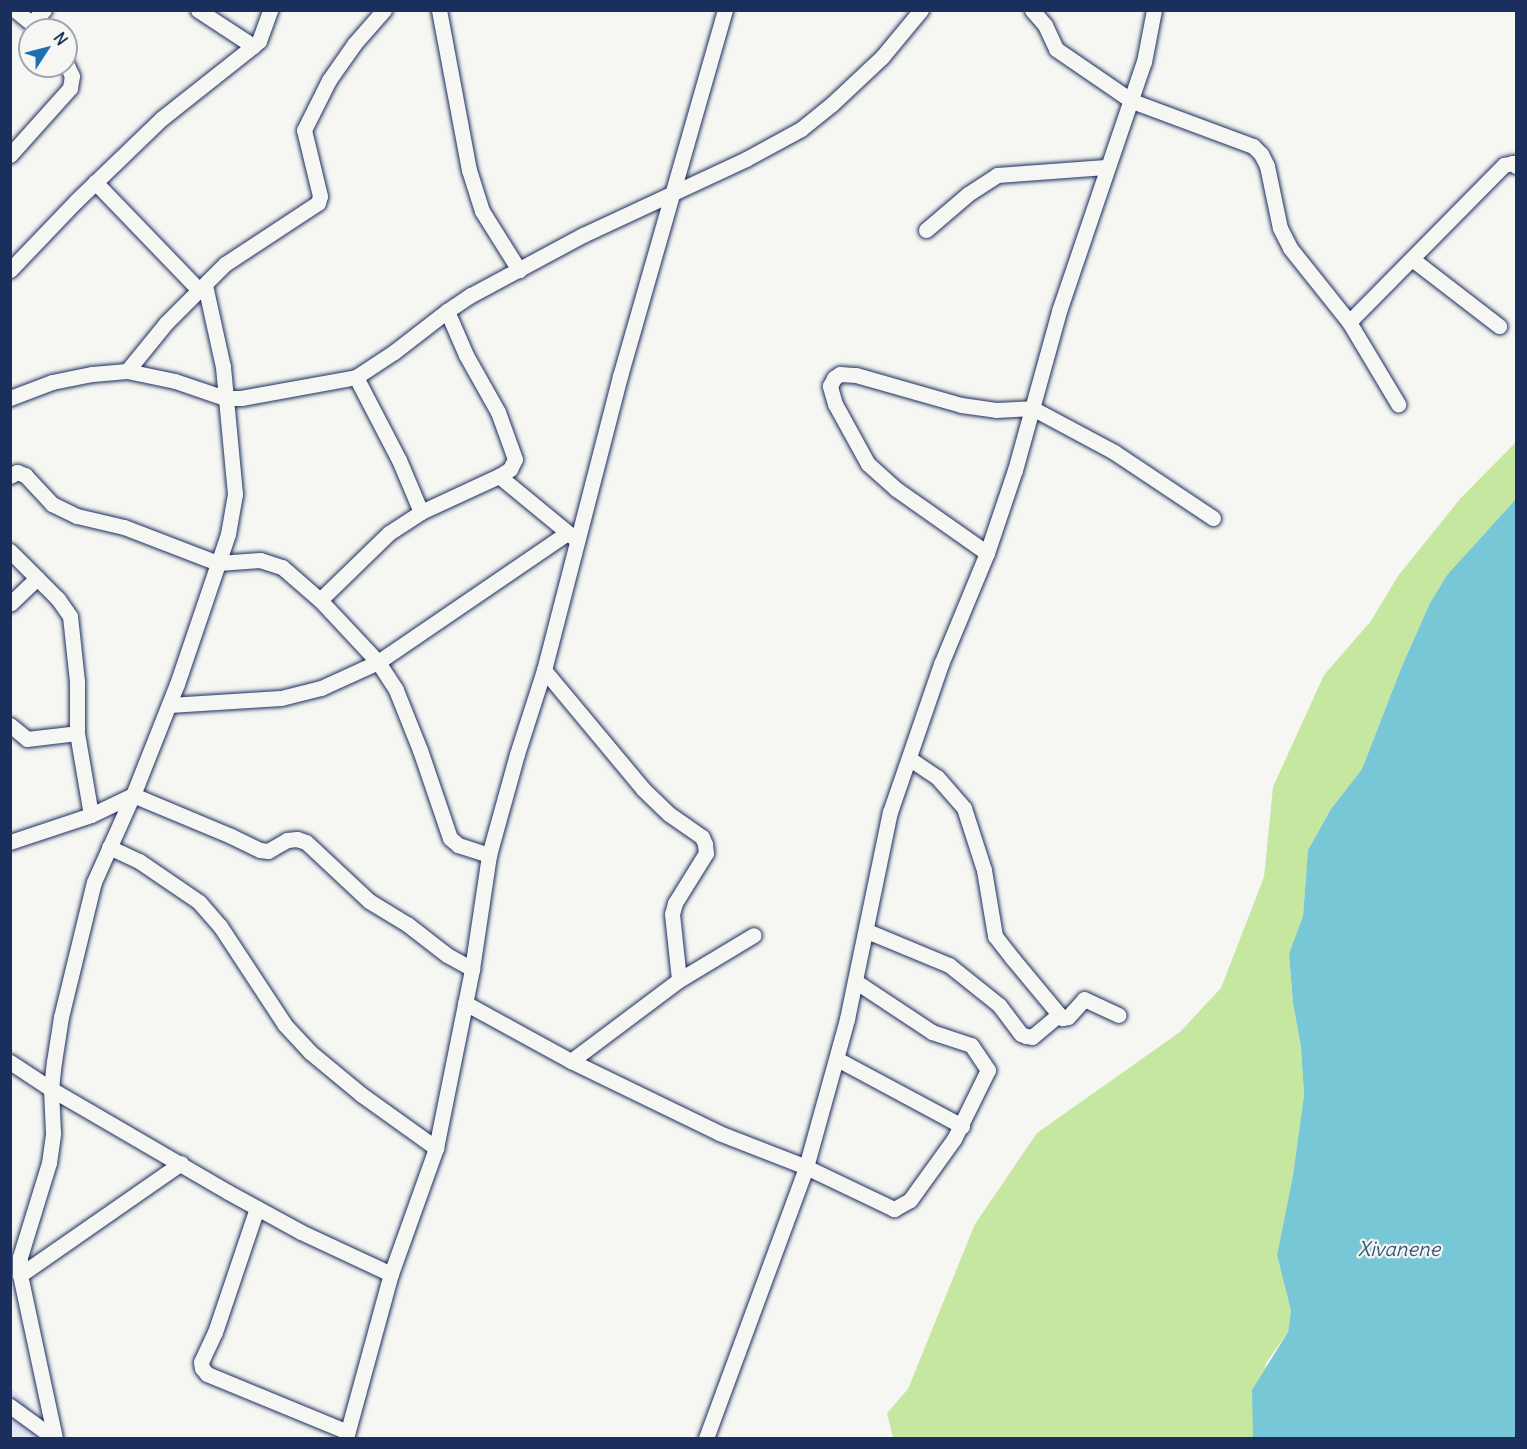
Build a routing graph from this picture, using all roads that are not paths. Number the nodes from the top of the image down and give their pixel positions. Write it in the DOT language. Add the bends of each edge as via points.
graph roads {
  1 [pos="198,10"];
  2 [pos="270,10"];
  3 [pos="384,10"];
  4 [pos="439,10"];
  5 [pos="725,10"];
  6 [pos="921,10"];
  7 [pos="1032,10"];
  8 [pos="1154,10"];
  9 [pos="253,46"];
  10 [pos="72,78"];
  11 [pos="1132,101"];
  12 [pos="10,155"];
  13 [pos="1516,166"];
  14 [pos="1106,167"];
  15 [pos="95,182"];
  16 [pos="674,194"];
  17 [pos="926,230"];
  18 [pos="1412,259"];
  19 [pos="10,270"];
  20 [pos="519,270"];
  21 [pos="202,288"];
  22 [pos="447,311"];
  23 [pos="1349,322"];
  24 [pos="1499,326"];
  25 [pos="127,371"];
  26 [pos="356,377"];
  27 [pos="10,398"];
  28 [pos="225,398"];
  29 [pos="1398,404"];
  30 [pos="1032,408"];
  31 [pos="10,476"];
  32 [pos="499,476"];
  33 [pos="421,512"];
  34 [pos="1213,518"];
  35 [pos="572,536"];
  36 [pos="10,551"];
  37 [pos="987,553"];
  38 [pos="218,563"];
  39 [pos="37,578"];
  40 [pos="320,600"];
  41 [pos="10,604"];
  42 [pos="378,662"];
  43 [pos="544,670"];
  44 [pos="169,705"];
  45 [pos="10,725"];
  46 [pos="76,733"];
  47 [pos="910,759"];
  48 [pos="133,795"];
  49 [pos="91,814"];
  50 [pos="10,842"];
  51 [pos="109,847"];
  52 [pos="489,855"];
  53 [pos="867,931"];
  54 [pos="754,935"];
  55 [pos="472,969"];
  56 [pos="679,980"];
  57 [pos="855,981"];
  58 [pos="465,1003"];
  59 [pos="1059,1014"];
  60 [pos="1118,1015"];
  61 [pos="837,1059"];
  62 [pos="571,1061"];
  63 [pos="10,1062"];
  64 [pos="51,1089"];
  65 [pos="962,1126"];
  66 [pos="436,1148"];
  67 [pos="181,1163"];
  68 [pos="806,1167"];
  69 [pos="257,1208"];
  70 [pos="391,1274"];
  71 [pos="20,1275"];
  72 [pos="10,1406"];
  73 [pos="347,1435"];
  74 [pos="54,1438"];
  75 [pos="706,1438"];
  1 -- 9 [label="street"];
  2 -- 9 [label="street"];
  3 -- 21 [label="street" via="329,80 304,130 320,196 318,203 245,248"];
  4 -- 20 [label="street" via="469,170 482,211"];
  5 -- 16 [label="street"];
  6 -- 16 [label="street" via="882,57 801,129"];
  7 -- 11 [label="street" via="1045,25 1056,50"];
  8 -- 11 [label="street"];
  9 -- 15 [label="street" via="161,119"];
  10 -- 12 [label="street" via="70,88"];
  11 -- 14 [label="street"];
  11 -- 23 [label="street" via="1252,146 1261,154 1280,228 1290,248"];
  13 -- 18 [label="street" via="1504,165"];
  14 -- 17 [label="street" via="997,175"];
  14 -- 30 [label="street"];
  15 -- 19 [label="street"];
  15 -- 21 [label="street"];
  16 -- 20 [label="street" via="626,214"];
  16 -- 35 [label="street"];
  18 -- 23 [label="street"];
  18 -- 24 [label="street"];
  20 -- 22 [label="street"];
  21 -- 25 [label="street" via="166,323"];
  21 -- 28 [label="street" via="218,334"];
  22 -- 26 [label="street"];
  22 -- 32 [label="street" via="513,449 515,459"];
  23 -- 29 [label="street"];
  25 -- 27 [label="street" via="52,382"];
  25 -- 28 [label="street" via="175,381"];
  26 -- 28 [label="street"];
  26 -- 33 [label="street" via="408,478"];
  28 -- 38 [label="street" via="235,494"];
  30 -- 34 [label="street" via="1114,452"];
  30 -- 37 [label="street"];
  30 -- 37 [label="street" via="996,410 961,405 856,375 840,374 830,386 835,404 868,464 896,489"];
  31 -- 38 [label="street" via="17,472 25,475 52,504 66,512 124,527"];
  32 -- 33 [label="street"];
  32 -- 35 [label="street"];
  33 -- 40 [label="street" via="389,533"];
  35 -- 42 [label="street"];
  35 -- 43 [label="street"];
  36 -- 39 [label="street"];
  37 -- 47 [label="street" via="941,664"];
  38 -- 40 [label="street" via="260,560 282,567"];
  38 -- 44 [label="street"];
  39 -- 41 [label="street"];
  39 -- 46 [label="street" via="70,616 77,681"];
  40 -- 42 [label="street"];
  42 -- 44 [label="street" via="297,696"];
  42 -- 52 [label="street" via="396,690 450,838 458,845"];
  43 -- 52 [label="street"];
  43 -- 56 [label="street" via="644,789 669,814 702,837 706,853 672,914"];
  44 -- 48 [label="street"];
  45 -- 46 [label="street" via="27,739"];
  46 -- 49 [label="street"];
  47 -- 53 [label="street" via="890,812"];
  47 -- 59 [label="street" via="937,777 964,808 984,870 996,936"];
  48 -- 49 [label="street"];
  48 -- 51 [label="street"];
  48 -- 55 [label="street" via="260,850 268,851 297,838 306,842 369,901"];
  49 -- 50 [label="street"];
  51 -- 64 [label="street" via="94,882 61,1017"];
  51 -- 66 [label="street" via="139,861 199,902 220,926 285,1025 310,1052"];
  52 -- 55 [label="street"];
  53 -- 57 [label="street"];
  53 -- 59 [label="street" via="949,965 999,1005 1021,1034 1032,1036"];
  54 -- 56 [label="street"];
  55 -- 58 [label="street"];
  56 -- 62 [label="street"];
  57 -- 61 [label="street"];
  57 -- 65 [label="street" via="932,1032 971,1045 984,1060 986,1080"];
  58 -- 62 [label="street"];
  58 -- 66 [label="street"];
  59 -- 60 [label="street" via="1065,1019 1081,1000 1088,999"];
  61 -- 65 [label="street"];
  61 -- 68 [label="street"];
  62 -- 68 [label="street" via="719,1133"];
  63 -- 64 [label="street"];
  64 -- 67 [label="street"];
  64 -- 71 [label="street" via="53,1132 49,1163 24,1237"];
  65 -- 68 [label="street" via="910,1200 894,1209"];
  66 -- 70 [label="street"];
  67 -- 69 [label="street"];
  67 -- 71 [label="street"];
  68 -- 75 [label="street"];
  69 -- 70 [label="street"];
  69 -- 73 [label="street" via="202,1368 207,1374"];
  70 -- 73 [label="street"];
  71 -- 74 [label="street"];
  72 -- 74 [label="street"];
}
